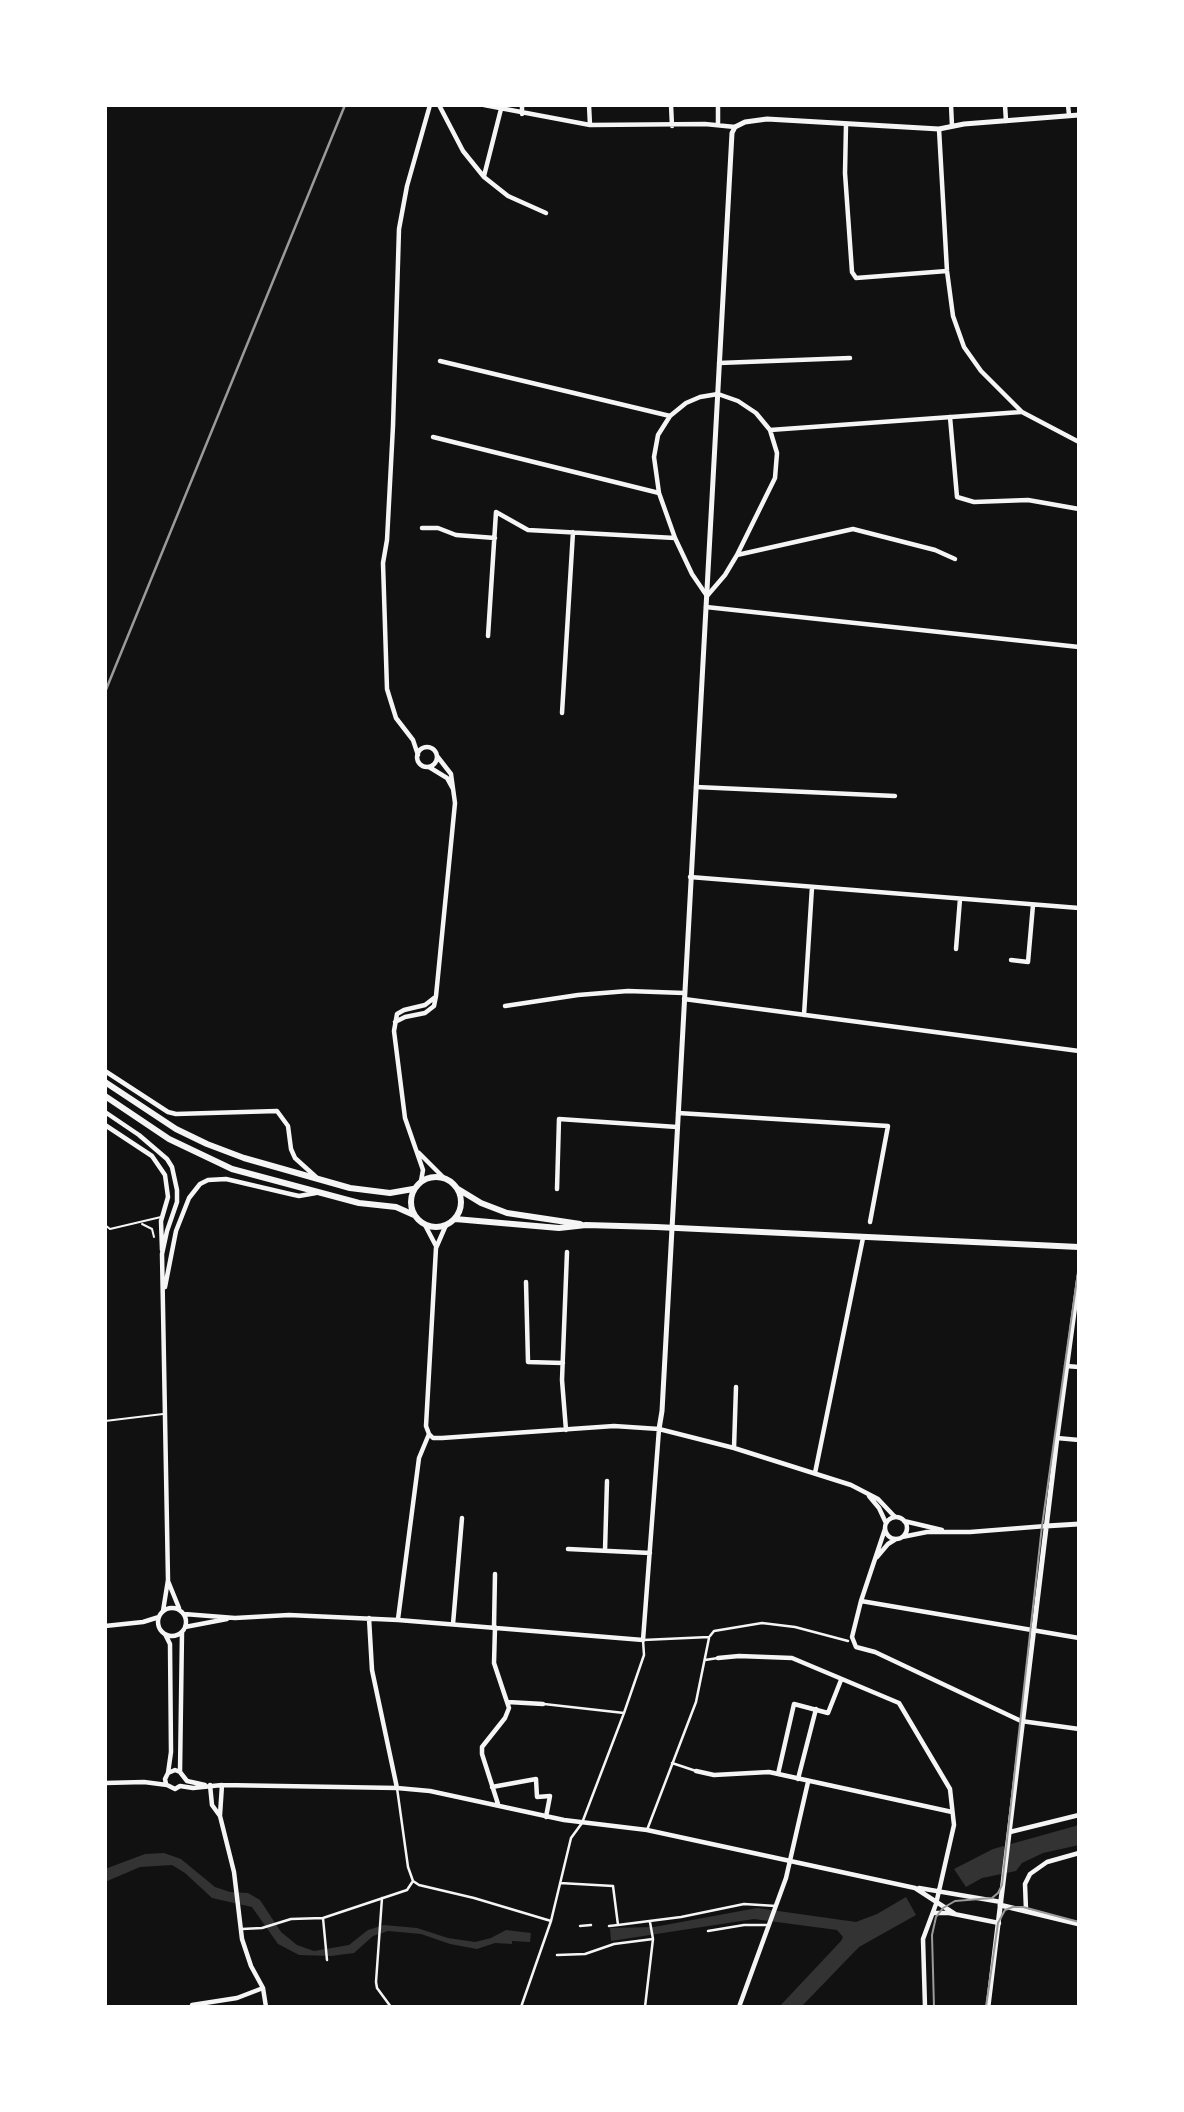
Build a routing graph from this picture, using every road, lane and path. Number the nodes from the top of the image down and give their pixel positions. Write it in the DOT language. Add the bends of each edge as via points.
graph roads {
  1 [pos="429,105"];
  2 [pos="439,105"];
  3 [pos="484,105"];
  4 [pos="522,105"];
  5 [pos="589,105"];
  6 [pos="671,105"];
  7 [pos="718,105"];
  8 [pos="951,105"];
  9 [pos="1005,105"];
  10 [pos="1068,105"];
  11 [pos="501,109"];
  12 [pos="522,114"];
  13 [pos="1069,115"];
  14 [pos="1079,115"];
  15 [pos="1006,122"];
  16 [pos="719,124"];
  17 [pos="590,125"];
  18 [pos="846,125"];
  19 [pos="672,126"];
  20 [pos="952,126"];
  21 [pos="735,127"];
  22 [pos="939,129"];
  23 [pos="484,177"];
  24 [pos="546,212"];
  25 [pos="947,271"];
  26 [pos="850,358"];
  27 [pos="440,361"];
  28 [pos="719,363"];
  29 [pos="718,394"];
  30 [pos="1022,412"];
  31 [pos="670,416"];
  32 [pos="950,417"];
  33 [pos="770,430"];
  34 [pos="433,437"];
  35 [pos="1079,442"];
  36 [pos="659,493"];
  37 [pos="1079,509"];
  38 [pos="422,528"];
  39 [pos="573,532"];
  40 [pos="675,537"];
  41 [pos="495,538"];
  42 [pos="737,555"];
  43 [pos="955,559"];
  44 [pos="707,596"];
  45 [pos="706,607"];
  46 [pos="488,636"];
  47 [pos="1079,647"];
  48 [pos="562,713"];
  49 [pos="409,736"];
  50 [pos="428,748"];
  51 [pos="418,755"];
  52 [pos="437,756"];
  53 [pos="428,767"];
  54 [pos="696,787"];
  55 [pos="455,796"];
  56 [pos="895,796"];
  57 [pos="690,877"];
  58 [pos="812,887"];
  59 [pos="960,899"];
  60 [pos="1032,905"];
  61 [pos="1079,908"];
  62 [pos="956,949"];
  63 [pos="1011,960"];
  64 [pos="683,996"];
  65 [pos="505,1006"];
  66 [pos="804,1015"];
  67 [pos="1079,1051"];
  68 [pos="105,1071"];
  69 [pos="107,1084"];
  70 [pos="105,1096"];
  71 [pos="105,1112"];
  72 [pos="678,1113"];
  73 [pos="105,1125"];
  74 [pos="677,1127"];
  75 [pos="418,1153"];
  76 [pos="444,1178"];
  77 [pos="320,1180"];
  78 [pos="421,1181"];
  79 [pos="414,1189"];
  80 [pos="458,1189"];
  81 [pos="557,1189"];
  82 [pos="316,1193"];
  83 [pos="414,1215"];
  84 [pos="162,1217"];
  85 [pos="455,1219"];
  86 [pos="870,1222"];
  87 [pos="139,1223"];
  88 [pos="105,1225"];
  89 [pos="425,1225"];
  90 [pos="446,1225"];
  91 [pos="586,1225"];
  92 [pos="671,1228"];
  93 [pos="154,1237"];
  94 [pos="863,1238"];
  95 [pos="1079,1247"];
  96 [pos="436,1248"];
  97 [pos="567,1252"];
  98 [pos="162,1254"];
  99 [pos="1079,1276"];
  100 [pos="526,1282"];
  101 [pos="1078,1292"];
  102 [pos="163,1294"];
  103 [pos="563,1363"];
  104 [pos="1066,1366"];
  105 [pos="1079,1367"];
  106 [pos="736,1387"];
  107 [pos="166,1414"];
  108 [pos="105,1421"];
  109 [pos="659,1429"];
  110 [pos="566,1430"];
  111 [pos="429,1434"];
  112 [pos="1057,1438"];
  113 [pos="1079,1440"];
  114 [pos="734,1448"];
  115 [pos="815,1473"];
  116 [pos="607,1481"];
  117 [pos="863,1490"];
  118 [pos="895,1517"];
  119 [pos="462,1518"];
  120 [pos="904,1521"];
  121 [pos="1079,1524"];
  122 [pos="886,1526"];
  123 [pos="1046,1526"];
  124 [pos="947,1531"];
  125 [pos="900,1538"];
  126 [pos="568,1549"];
  127 [pos="605,1551"];
  128 [pos="650,1553"];
  129 [pos="873,1564"];
  130 [pos="495,1574"];
  131 [pos="168,1578"];
  132 [pos="860,1601"];
  133 [pos="183,1612"];
  134 [pos="161,1614"];
  135 [pos="235,1618"];
  136 [pos="369,1618"];
  137 [pos="398,1619"];
  138 [pos="453,1624"];
  139 [pos="105,1626"];
  140 [pos="494,1627"];
  141 [pos="184,1629"];
  142 [pos="1034,1631"];
  143 [pos="165,1634"];
  144 [pos="709,1637"];
  145 [pos="1079,1638"];
  146 [pos="643,1640"];
  147 [pos="850,1642"];
  148 [pos="718,1658"];
  149 [pos="705,1660"];
  150 [pos="841,1680"];
  151 [pos="508,1702"];
  152 [pos="543,1704"];
  153 [pos="816,1709"];
  154 [pos="624,1713"];
  155 [pos="1023,1722"];
  156 [pos="1079,1729"];
  157 [pos="673,1763"];
  158 [pos="696,1771"];
  159 [pos="168,1773"];
  160 [pos="778,1774"];
  161 [pos="181,1775"];
  162 [pos="798,1779"];
  163 [pos="808,1782"];
  164 [pos="105,1783"];
  165 [pos="167,1785"];
  166 [pos="208,1785"];
  167 [pos="222,1785"];
  168 [pos="180,1786"];
  169 [pos="492,1787"];
  170 [pos="397,1788"];
  171 [pos="499,1805"];
  172 [pos="952,1812"];
  173 [pos="1079,1815"];
  174 [pos="220,1816"];
  175 [pos="546,1817"];
  176 [pos="582,1823"];
  177 [pos="647,1830"];
  178 [pos="1010,1832"];
  179 [pos="1079,1853"];
  180 [pos="791,1860"];
  181 [pos="414,1881"];
  182 [pos="560,1882"];
  183 [pos="915,1888"];
  184 [pos="940,1891"];
  185 [pos="383,1898"];
  186 [pos="936,1904"];
  187 [pos="1001,1904"];
  188 [pos="776,1908"];
  189 [pos="1026,1910"];
  190 [pos="933,1913"];
  191 [pos="955,1914"];
  192 [pos="323,1918"];
  193 [pos="551,1920"];
  194 [pos="557,1920"];
  195 [pos="769,1923"];
  196 [pos="999,1923"];
  197 [pos="650,1924"];
  198 [pos="1079,1924"];
  199 [pos="591,1925"];
  200 [pos="618,1925"];
  201 [pos="580,1926"];
  202 [pos="609,1926"];
  203 [pos="241,1929"];
  204 [pos="708,1931"];
  205 [pos="652,1938"];
  206 [pos="557,1955"];
  207 [pos="327,1960"];
  208 [pos="263,1988"];
  209 [pos="192,2007"];
  210 [pos="266,2007"];
  211 [pos="391,2007"];
  212 [pos="521,2007"];
  213 [pos="645,2007"];
  214 [pos="739,2007"];
  215 [pos="925,2007"];
  216 [pos="988,2007"];
  1 -- 49 [label="street" via="399,229 383,563 387,689 396,718"];
  2 -- 23 [label="street" via="463,151"];
  3 -- 11 [label="street"];
  4 -- 12 [label="street"];
  5 -- 17 [label="street"];
  6 -- 19 [label="street"];
  7 -- 16 [label="street"];
  8 -- 20 [label="street"];
  9 -- 15 [label="street"];
  10 -- 13 [label="street"];
  11 -- 12 [label="street"];
  11 -- 23 [label="street"];
  12 -- 17 [label="street"];
  13 -- 14 [label="street"];
  13 -- 15 [label="street"];
  15 -- 20 [label="street"];
  16 -- 19 [label="street"];
  16 -- 21 [label="street"];
  17 -- 19 [label="street"];
  18 -- 21 [label="street" via="767,120"];
  18 -- 22 [label="street"];
  18 -- 25 [label="street" via="845,173 856,278"];
  20 -- 22 [label="street"];
  21 -- 28 [label="street"];
  22 -- 25 [label="street"];
  23 -- 24 [label="street" via="508,197"];
  25 -- 30 [label="street" via="957,330 974,362"];
  26 -- 28 [label="street"];
  27 -- 31 [label="street"];
  28 -- 29 [label="street"];
  29 -- 31 [label="street" via="686,403"];
  29 -- 33 [label="street" via="756,413"];
  29 -- 44 [label="street"];
  30 -- 32 [label="street"];
  30 -- 35 [label="street"];
  31 -- 36 [label="street" via="658,436 654,457"];
  32 -- 33 [label="street"];
  32 -- 37 [label="street" via="957,497 974,502 1028,500"];
  33 -- 42 [label="street" via="777,453 775,478"];
  34 -- 36 [label="street"];
  36 -- 40 [label="street"];
  38 -- 41 [label="street"];
  39 -- 40 [label="street"];
  39 -- 41 [label="street" via="528,530 496,512"];
  39 -- 48 [label="street"];
  40 -- 44 [label="street"];
  41 -- 46 [label="street"];
  42 -- 43 [label="street" via="853,529"];
  42 -- 44 [label="street"];
  44 -- 45 [label="street"];
  45 -- 47 [label="street"];
  45 -- 54 [label="street"];
  49 -- 50 [label="street"];
  49 -- 51 [label="street"];
  50 -- 51 [label="street"];
  50 -- 52 [label="street"];
  51 -- 53 [label="street" via="420,763"];
  52 -- 53 [label="street"];
  52 -- 55 [label="street" via="451,774"];
  53 -- 55 [label="street" via="447,778"];
  54 -- 56 [label="street"];
  54 -- 57 [label="street"];
  55 -- 75 [label="street" via="434,1006 395,1022 405,1118"];
  57 -- 58 [label="street"];
  57 -- 64 [label="street"];
  58 -- 59 [label="street"];
  58 -- 66 [label="street"];
  59 -- 60 [label="street"];
  59 -- 62 [label="street"];
  60 -- 61 [label="street"];
  60 -- 63 [label="street" via="1028,962"];
  64 -- 65 [label="street" via="628,991"];
  64 -- 66 [label="street"];
  64 -- 72 [label="street"];
  66 -- 67 [label="street"];
  68 -- 77 [label="street" via="176,1114 277,1111 286,1121 295,1158"];
  69 -- 77 [label="main road" via="206,1144"];
  70 -- 82 [label="main road" via="203,1157"];
  71 -- 98 [label="street" via="156,1147 172,1167 177,1202"];
  72 -- 74 [label="street"];
  72 -- 86 [label="street" via="888,1126"];
  73 -- 84 [label="street" via="159,1164 168,1186"];
  74 -- 81 [label="street" via="559,1119"];
  74 -- 92 [label="street"];
  75 -- 76 [label="street"];
  75 -- 78 [label="street"];
  76 -- 78 [label="main road"];
  76 -- 80 [label="main road"];
  77 -- 79 [label="main road" via="390,1194"];
  78 -- 79 [label="main road"];
  79 -- 83 [label="main road" via="410,1202"];
  80 -- 85 [label="main road" via="461,1205"];
  80 -- 91 [label="main road" via="507,1213"];
  82 -- 83 [label="main road" via="396,1207"];
  82 -- 102 [label="street" via="299,1196 226,1179 200,1184 176,1231"];
  83 -- 89 [label="main road"];
  84 -- 87 [label="lane"];
  84 -- 98 [label="street"];
  85 -- 90 [label="main road"];
  85 -- 91 [label="main road" via="559,1228"];
  87 -- 88 [label="lane" via="110,1229"];
  87 -- 93 [label="lane" via="147,1224"];
  89 -- 90 [label="main road"];
  89 -- 96 [label="street"];
  90 -- 96 [label="street"];
  91 -- 92 [label="main road"];
  92 -- 94 [label="main road"];
  92 -- 109 [label="street"];
  94 -- 95 [label="main road"];
  94 -- 115 [label="street"];
  96 -- 111 [label="street"];
  97 -- 103 [label="street"];
  98 -- 102 [label="street"];
  99 -- 101 [label="street"];
  100 -- 103 [label="street" via="528,1362"];
  101 -- 104 [label="street"];
  102 -- 107 [label="street"];
  103 -- 110 [label="street"];
  104 -- 105 [label="street"];
  104 -- 112 [label="street"];
  106 -- 114 [label="street"];
  107 -- 108 [label="lane"];
  107 -- 131 [label="street"];
  109 -- 110 [label="street"];
  109 -- 114 [label="street"];
  109 -- 128 [label="street"];
  110 -- 111 [label="street" via="442,1438"];
  111 -- 137 [label="street" via="419,1458"];
  112 -- 113 [label="street"];
  112 -- 123 [label="street"];
  114 -- 115 [label="street"];
  115 -- 117 [label="street"];
  116 -- 127 [label="street"];
  117 -- 118 [label="street"];
  117 -- 122 [label="street" via="879,1508"];
  118 -- 120 [label="street"];
  118 -- 122 [label="street"];
  119 -- 138 [label="street"];
  120 -- 124 [label="street"];
  120 -- 125 [label="street" via="907,1528"];
  121 -- 123 [label="street"];
  122 -- 125 [label="street" via="888,1535"];
  122 -- 129 [label="street"];
  123 -- 124 [label="street"];
  123 -- 142 [label="street"];
  124 -- 125 [label="street"];
  125 -- 129 [label="street" via="882,1549"];
  126 -- 127 [label="street"];
  127 -- 128 [label="street"];
  128 -- 146 [label="street"];
  129 -- 132 [label="street"];
  130 -- 140 [label="street"];
  131 -- 133 [label="street"];
  131 -- 134 [label="street"];
  132 -- 142 [label="street"];
  132 -- 147 [label="street"];
  133 -- 134 [label="street" via="171,1608"];
  133 -- 135 [label="street"];
  133 -- 141 [label="street"];
  134 -- 139 [label="street" via="143,1622"];
  134 -- 143 [label="street" via="159,1625"];
  135 -- 136 [label="street"];
  135 -- 141 [label="street"];
  136 -- 137 [label="street"];
  136 -- 170 [label="street" via="372,1670"];
  137 -- 138 [label="street"];
  138 -- 140 [label="street"];
  140 -- 146 [label="street"];
  140 -- 151 [label="street" via="494,1663"];
  141 -- 143 [label="street" via="174,1636"];
  141 -- 161 [label="street"];
  142 -- 145 [label="street"];
  142 -- 155 [label="street"];
  143 -- 159 [label="street" via="170,1648"];
  144 -- 146 [label="street"];
  144 -- 147 [label="street" via="714,1631 762,1623"];
  144 -- 149 [label="street"];
  146 -- 154 [label="street" via="644,1655"];
  147 -- 155 [label="street"];
  148 -- 149 [label="street"];
  148 -- 150 [label="street" via="792,1658"];
  149 -- 157 [label="street" via="696,1702"];
  150 -- 153 [label="street" via="828,1713"];
  150 -- 172 [label="street" via="899,1703 950,1789"];
  151 -- 152 [label="street"];
  151 -- 169 [label="street" via="505,1718 482,1747"];
  152 -- 154 [label="street"];
  153 -- 160 [label="street" via="794,1704"];
  153 -- 162 [label="street"];
  154 -- 176 [label="street"];
  155 -- 156 [label="street"];
  155 -- 178 [label="street"];
  157 -- 158 [label="street"];
  157 -- 177 [label="street"];
  158 -- 160 [label="street"];
  159 -- 161 [label="street" via="175,1770"];
  159 -- 165 [label="street"];
  160 -- 162 [label="street"];
  161 -- 166 [label="street" via="189,1782"];
  161 -- 168 [label="street"];
  162 -- 163 [label="street"];
  163 -- 172 [label="street"];
  163 -- 180 [label="street"];
  164 -- 165 [label="street"];
  165 -- 168 [label="street"];
  166 -- 167 [label="street"];
  166 -- 168 [label="street"];
  166 -- 174 [label="street"];
  167 -- 170 [label="street"];
  167 -- 174 [label="street"];
  169 -- 171 [label="street"];
  169 -- 175 [label="street" via="536,1779 537,1797 550,1796"];
  170 -- 171 [label="street"];
  170 -- 181 [label="street"];
  171 -- 175 [label="street"];
  172 -- 184 [label="street" via="954,1830"];
  173 -- 178 [label="street"];
  174 -- 203 [label="street"];
  175 -- 176 [label="street"];
  176 -- 177 [label="street"];
  176 -- 182 [label="street" via="572,1838"];
  177 -- 180 [label="street"];
  178 -- 187 [label="street"];
  179 -- 189 [label="street" via="1047,1862 1030,1874"];
  180 -- 183 [label="street"];
  180 -- 188 [label="street"];
  181 -- 185 [label="street" via="407,1890"];
  181 -- 193 [label="street"];
  182 -- 193 [label="street"];
  182 -- 200 [label="street" via="613,1886"];
  183 -- 184 [label="street"];
  183 -- 186 [label="street"];
  184 -- 186 [label="street"];
  184 -- 187 [label="street"];
  185 -- 192 [label="street"];
  185 -- 211 [label="street" via="376,1982"];
  186 -- 190 [label="street"];
  186 -- 191 [label="street"];
  187 -- 189 [label="street"];
  187 -- 196 [label="street"];
  188 -- 195 [label="street"];
  188 -- 197 [label="street" via="744,1904"];
  189 -- 198 [label="street"];
  190 -- 191 [label="street"];
  190 -- 215 [label="street" via="922,1944"];
  191 -- 196 [label="street"];
  192 -- 203 [label="street"];
  192 -- 207 [label="street"];
  193 -- 194 [label="street"];
  193 -- 212 [label="street"];
  195 -- 204 [label="street"];
  195 -- 214 [label="street"];
  196 -- 216 [label="street"];
  197 -- 200 [label="street"];
  197 -- 205 [label="street"];
  199 -- 201 [label="street"];
  200 -- 202 [label="street"];
  203 -- 208 [label="street" via="251,1966"];
  205 -- 206 [label="street" via="585,1954"];
  205 -- 213 [label="street"];
  208 -- 209 [label="street"];
  208 -- 210 [label="street"];
}
